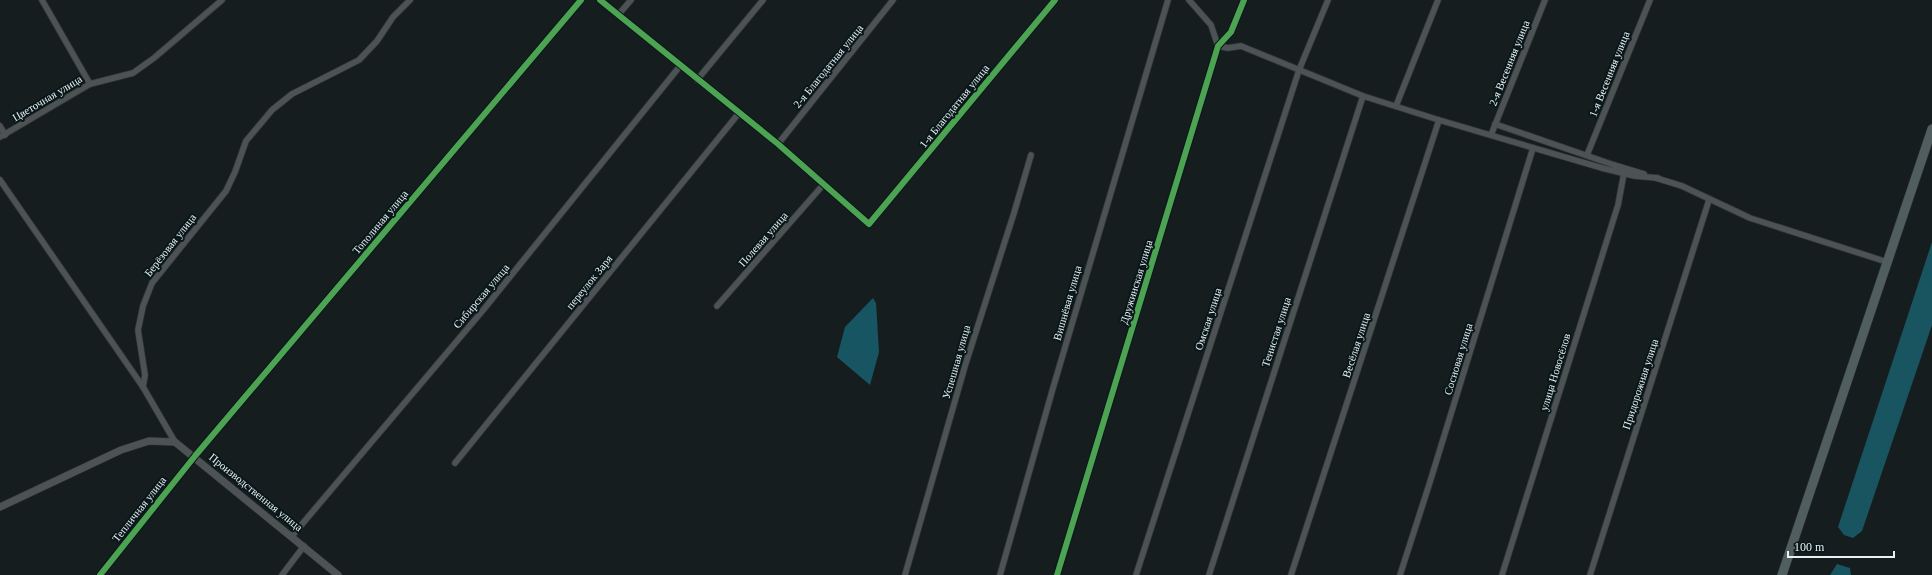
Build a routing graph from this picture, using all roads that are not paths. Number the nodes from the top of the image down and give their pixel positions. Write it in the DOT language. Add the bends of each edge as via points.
graph roads {
  1 [pos="42,0"];
  2 [pos="222,0"];
  3 [pos="410,0"];
  4 [pos="581,0"];
  5 [pos="600,0"];
  6 [pos="631,0"];
  7 [pos="763,0"];
  8 [pos="893,0"];
  9 [pos="1055,0"];
  10 [pos="1168,0"];
  11 [pos="1189,0"];
  12 [pos="1244,0"];
  13 [pos="1328,0"];
  14 [pos="1438,0"];
  15 [pos="1545,0"];
  16 [pos="1650,0"];
  17 [pos="619,14"];
  18 [pos="1218,46"];
  19 [pos="680,66"];
  20 [pos="1299,70"];
  21 [pos="697,80"];
  22 [pos="90,84"];
  23 [pos="1363,96"];
  24 [pos="1396,106"];
  25 [pos="739,113"];
  26 [pos="1439,120"];
  27 [pos="1495,124"];
  28 [pos="0,126"];
  29 [pos="1932,128"];
  30 [pos="1491,135"];
  31 [pos="2,136"];
  32 [pos="778,144"];
  33 [pos="1533,148"];
  34 [pos="1031,155"];
  35 [pos="1587,155"];
  36 [pos="1614,165"];
  37 [pos="1624,173"];
  38 [pos="1658,178"];
  39 [pos="0,180"];
  40 [pos="823,184"];
  41 [pos="1709,200"];
  42 [pos="1887,262"];
  43 [pos="717,306"];
  44 [pos="143,387"];
  45 [pos="175,442"];
  46 [pos="194,456"];
  47 [pos="455,463"];
  48 [pos="0,507"];
  49 [pos="292,536"];
  50 [pos="304,546"];
  51 [pos="100,575"];
  52 [pos="282,575"];
  53 [pos="338,575"];
  54 [pos="905,575"];
  55 [pos="1000,575"];
  56 [pos="1057,575"];
  57 [pos="1136,575"];
  58 [pos="1209,575"];
  59 [pos="1291,575"];
  60 [pos="1400,575"];
  61 [pos="1502,575"];
  62 [pos="1590,575"];
  63 [pos="1782,575"];
  1 -- 22 [label="street"];
  2 -- 22 [label="street, Цветочная улица" via="133,73"];
  3 -- 44 [label="street, Берёзовая улица" via="359,60 292,94 272,110 246,141 226,191 152,283 142,306 138,330 145,375"];
  4 -- 46 [label="street, Тополиная улица"];
  5 -- 17 [label="street"];
  6 -- 17 [label="street"];
  7 -- 21 [label="street"];
  8 -- 32 [label="street, 2-я Благодатная улица"];
  9 -- 40 [label="street, 1-я Благодатная улица" via="869,224"];
  10 -- 55 [label="street, Вишнёвая улица"];
  11 -- 18 [label="street" via="1211,24"];
  12 -- 18 [label="street, Дружинская улица" via="1231,32"];
  13 -- 20 [label="street, Омская улица"];
  14 -- 24 [label="street"];
  15 -- 27 [label="street, 2-я Весенняя улица"];
  16 -- 35 [label="street, 1-я Весенняя улица"];
  17 -- 19 [label="street"];
  18 -- 20 [label="street" via="1241,46"];
  18 -- 56 [label="street, Дружинская улица"];
  19 -- 21 [label="street"];
  19 -- 49 [label="street, Сибирская улица" via="484,308"];
  20 -- 23 [label="street"];
  20 -- 57 [label="street, Омская улица"];
  21 -- 25 [label="street"];
  22 -- 31 [label="street, Цветочная улица"];
  23 -- 24 [label="street"];
  23 -- 58 [label="street, Тенистая улица"];
  24 -- 26 [label="street"];
  25 -- 32 [label="street"];
  25 -- 47 [label="street, переулок Заря"];
  26 -- 30 [label="street"];
  26 -- 59 [label="street, Весёлая улица"];
  27 -- 30 [label="street, 2-я Весенняя улица"];
  27 -- 35 [label="street"];
  28 -- 31 [label="street"];
  29 -- 42 [label="main road"];
  30 -- 33 [label="street"];
  32 -- 40 [label="street"];
  33 -- 37 [label="street"];
  33 -- 60 [label="street, Сосновая улица"];
  34 -- 54 [label="street, Успешная улица" via="967,360"];
  35 -- 36 [label="street"];
  36 -- 37 [label="street"];
  36 -- 38 [label="street"];
  37 -- 38 [label="street"];
  37 -- 61 [label="street, улица Новосёлов" via="1609,238"];
  38 -- 41 [label="street" via="1682,186"];
  39 -- 44 [label="street"];
  40 -- 43 [label="street, Полевая улица"];
  41 -- 42 [label="street" via="1750,218"];
  41 -- 62 [label="street, Придорожная улица"];
  42 -- 63 [label="main road"];
  44 -- 45 [label="street"];
  45 -- 46 [label="street, Производственная улица"];
  45 -- 48 [label="street" via="149,441 121,450"];
  46 -- 49 [label="street, Производственная улица"];
  46 -- 51 [label="street, Тепличная улица"];
  49 -- 50 [label="street, Производственная улица"];
  50 -- 52 [label="street"];
  50 -- 53 [label="street, Производственная улица"];
}
